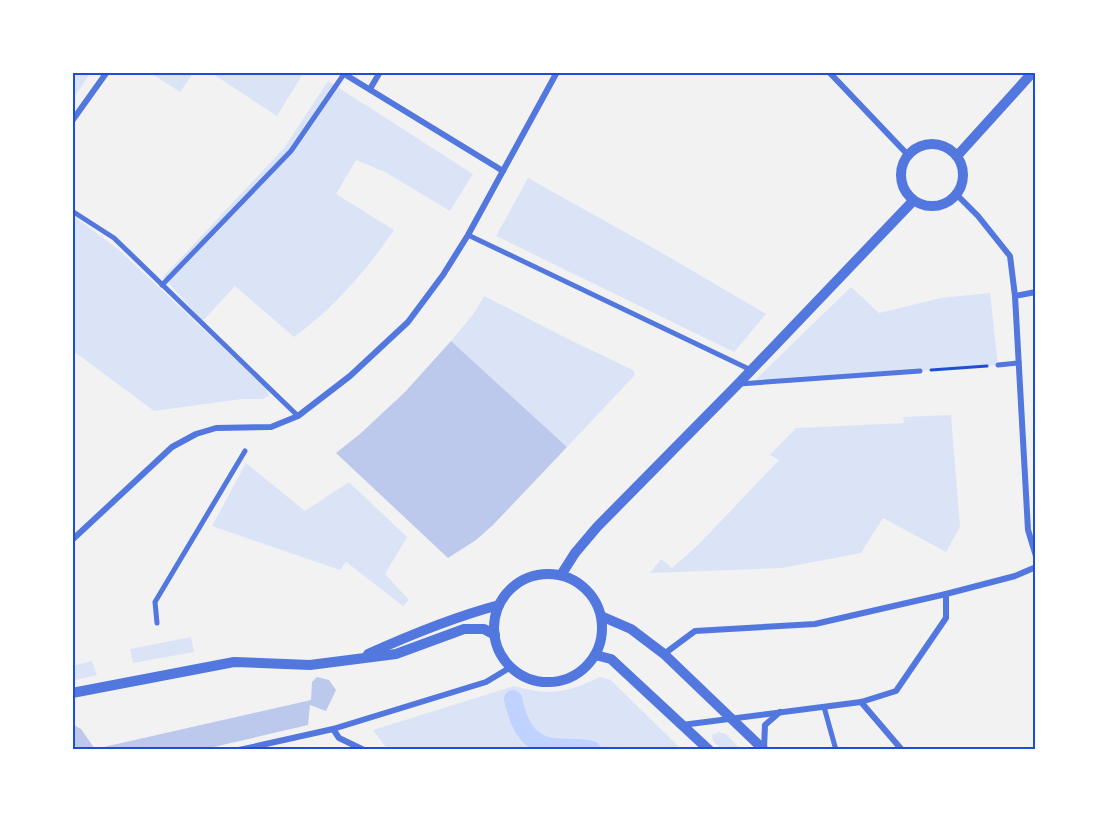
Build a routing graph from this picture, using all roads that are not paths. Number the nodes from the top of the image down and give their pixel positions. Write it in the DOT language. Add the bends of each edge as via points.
graph roads {
  1 [pos="107,72"];
  2 [pos="380,72"];
  3 [pos="557,72"];
  4 [pos="830,72"];
  5 [pos="841,72"];
  6 [pos="1034,72"];
  7 [pos="342,73"];
  8 [pos="835,78"];
  9 [pos="370,89"];
  10 [pos="72,122"];
  11 [pos="908,155"];
  12 [pos="957,156"];
  13 [pos="504,171"];
  14 [pos="957,195"];
  15 [pos="914,201"];
  16 [pos="72,210"];
  17 [pos="468,235"];
  18 [pos="162,285"];
  19 [pos="1036,292"];
  20 [pos="1016,296"];
  21 [pos="1019,363"];
  22 [pos="998,365"];
  23 [pos="751,370"];
  24 [pos="920,371"];
  25 [pos="738,384"];
  26 [pos="298,416"];
  27 [pos="245,451"];
  28 [pos="72,540"];
  29 [pos="1036,556"];
  30 [pos="1036,567"];
  31 [pos="561,576"];
  32 [pos="946,594"];
  33 [pos="499,605"];
  34 [pos="601,616"];
  35 [pos="157,622"];
  36 [pos="495,634"];
  37 [pos="664,654"];
  38 [pos="595,656"];
  39 [pos="356,659"];
  40 [pos="511,667"];
  41 [pos="72,693"];
  42 [pos="861,702"];
  43 [pos="824,707"];
  44 [pos="780,712"];
  45 [pos="729,718"];
  46 [pos="682,725"];
  47 [pos="333,729"];
  48 [pos="239,750"];
  49 [pos="364,750"];
  50 [pos="709,750"];
  51 [pos="764,750"];
  52 [pos="836,750"];
  53 [pos="902,750"];
  1 -- 10 [label="street"];
  2 -- 9 [label="street"];
  3 -- 13 [label="street"];
  4 -- 8 [label="street"];
  5 -- 8 [label="street"];
  6 -- 12 [label="street"];
  7 -- 9 [label="street"];
  7 -- 18 [label="street" via="291,151"];
  8 -- 11 [label="street"];
  9 -- 13 [label="street"];
  11 -- 12 [label="street" via="933,144 946,147"];
  11 -- 15 [label="street" via="901,179"];
  12 -- 14 [label="street" via="964,175"];
  13 -- 17 [label="street"];
  14 -- 15 [label="street" via="936,207"];
  14 -- 20 [label="street" via="1010,256"];
  15 -- 23 [label="street"];
  16 -- 18 [label="street" via="114,238"];
  17 -- 23 [label="street"];
  17 -- 26 [label="street" via="408,322 350,376"];
  18 -- 26 [label="street"];
  19 -- 20 [label="street"];
  20 -- 21 [label="street"];
  21 -- 22 [label="street"];
  21 -- 29 [label="street" via="1028,530"];
  23 -- 25 [label="street"];
  24 -- 25 [label="street"];
  25 -- 31 [label="street" via="597,527"];
  26 -- 28 [label="street" via="271,427 216,428 172,447"];
  27 -- 35 [label="street" via="155,602"];
  30 -- 32 [label="street"];
  31 -- 33 [label="street" via="532,576 507,592"];
  31 -- 34 [label="street" via="587,590"];
  32 -- 37 [label="street" via="814,624 695,631"];
  32 -- 42 [label="street" via="946,618 896,691"];
  33 -- 36 [label="street"];
  33 -- 39 [label="street"];
  34 -- 37 [label="street" via="632,630"];
  34 -- 38 [label="street" via="601,641"];
  36 -- 39 [label="street" via="484,629 464,629 396,654"];
  36 -- 40 [label="street" via="500,652"];
  37 -- 45 [label="street"];
  38 -- 40 [label="street" via="571,677 553,681 531,678"];
  38 -- 46 [label="street" via="611,659"];
  39 -- 41 [label="street" via="310,665 234,662"];
  40 -- 47 [label="street" via="486,682"];
  42 -- 43 [label="street"];
  42 -- 53 [label="street"];
  43 -- 44 [label="street"];
  43 -- 52 [label="street"];
  44 -- 45 [label="street"];
  44 -- 51 [label="street" via="765,725"];
  45 -- 46 [label="street"];
  45 -- 51 [label="street"];
  46 -- 50 [label="street"];
  47 -- 48 [label="street"];
  47 -- 49 [label="street" via="339,738"];
}
